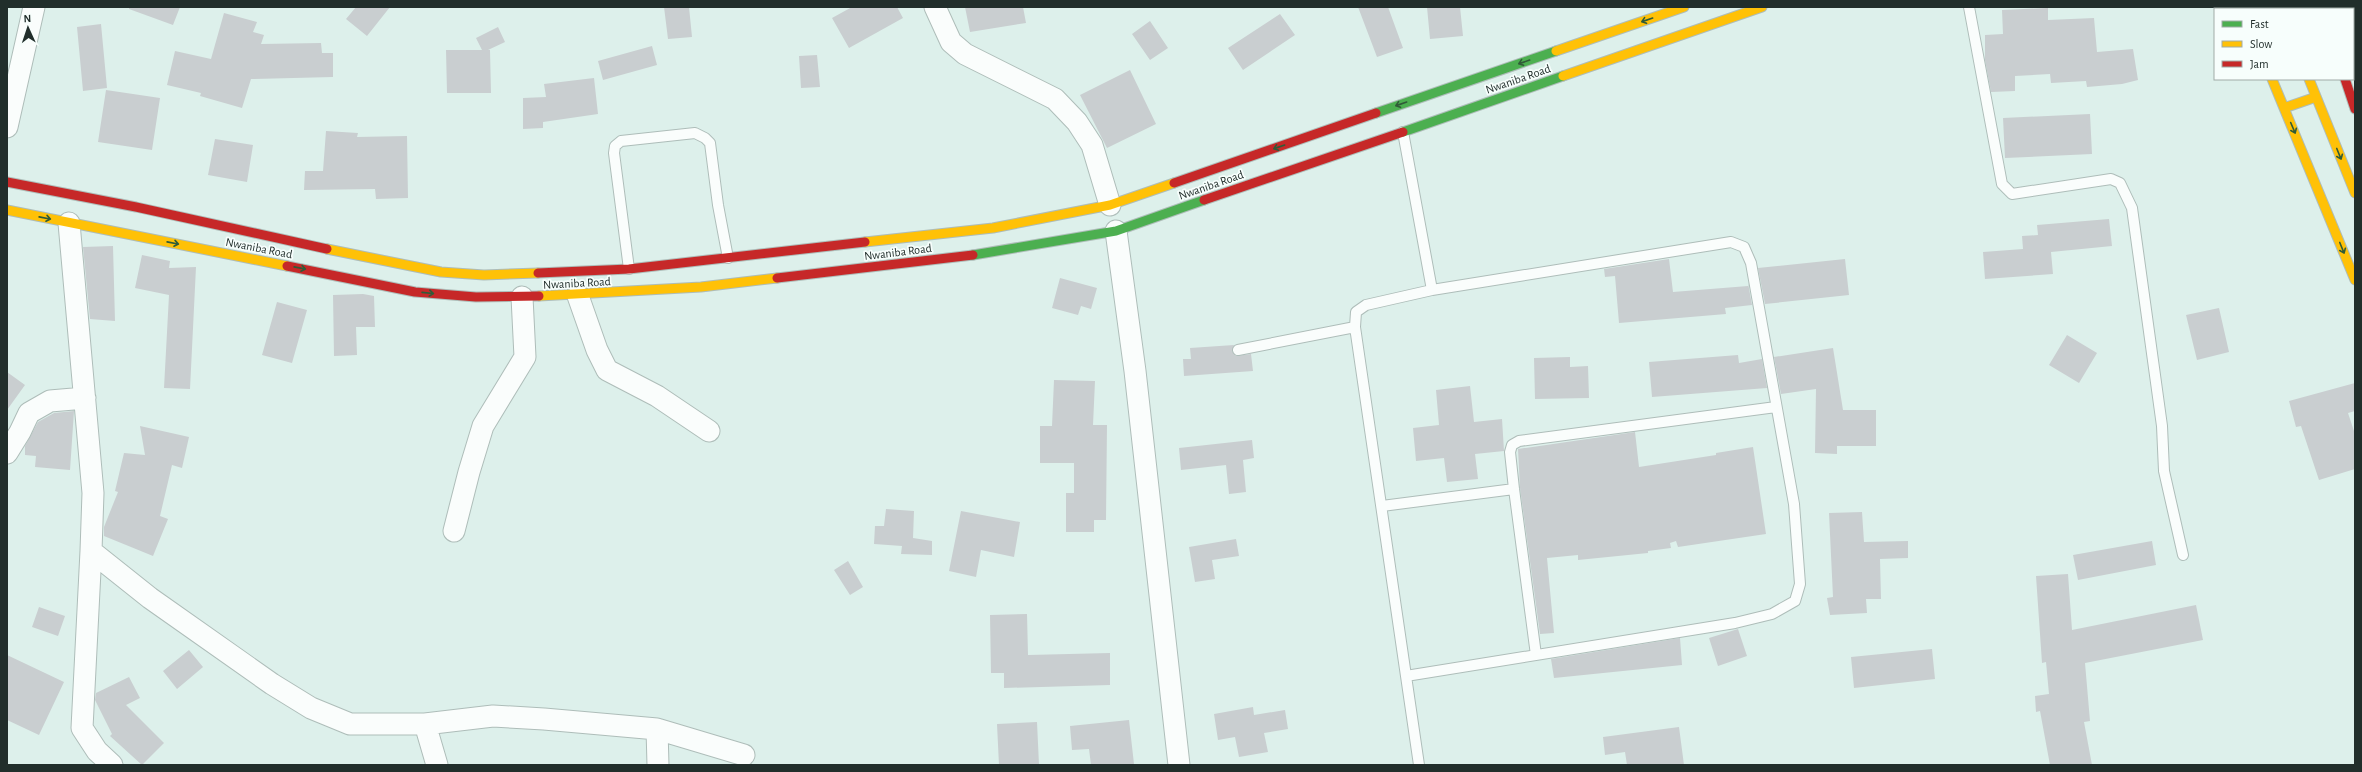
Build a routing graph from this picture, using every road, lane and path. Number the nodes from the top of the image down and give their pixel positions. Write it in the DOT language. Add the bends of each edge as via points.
graph roads {
  1 [pos="34,7"];
  2 [pos="935,7"];
  3 [pos="1762,7"];
  4 [pos="1969,7"];
  5 [pos="1674,9"];
  6 [pos="2272,80"];
  7 [pos="2309,80"];
  8 [pos="2344,80"];
  9 [pos="2316,97"];
  10 [pos="2355,107"];
  11 [pos="2284,108"];
  12 [pos="7,127"];
  13 [pos="1403,132"];
  14 [pos="7,182"];
  15 [pos="2355,193"];
  16 [pos="1110,205"];
  17 [pos="7,210"];
  18 [pos="70,223"];
  19 [pos="1116,231"];
  20 [pos="728,258"];
  21 [pos="629,269"];
  22 [pos="2355,280"];
  23 [pos="1432,290"];
  24 [pos="578,296"];
  25 [pos="522,297"];
  26 [pos="1355,327"];
  27 [pos="1238,350"];
  28 [pos="85,398"];
  29 [pos="1776,407"];
  30 [pos="709,431"];
  31 [pos="7,453"];
  32 [pos="1514,489"];
  33 [pos="1382,506"];
  34 [pos="454,531"];
  35 [pos="91,551"];
  36 [pos="2183,555"];
  37 [pos="1536,655"];
  38 [pos="1406,676"];
  39 [pos="426,724"];
  40 [pos="656,729"];
  41 [pos="744,755"];
  42 [pos="112,765"];
  43 [pos="437,765"];
  44 [pos="658,765"];
  45 [pos="1179,765"];
  46 [pos="1420,765"];
  1 -- 12 [label="street"];
  2 -- 16 [label="street" via="951,42 965,54 1055,99 1077,122 1092,145"];
  3 -- 13 [label="main road, Nwaniba Road"];
  4 -- 36 [label="lane" via="2002,184 2012,194 2111,179 2120,183 2132,208 2162,426 2164,471"];
  5 -- 16 [label="main road, one-way"];
  6 -- 11 [label="main road"];
  7 -- 9 [label="main road"];
  8 -- 10 [label="main road"];
  9 -- 11 [label="main road"];
  9 -- 15 [label="main road, one-way"];
  11 -- 22 [label="main road, one-way"];
  13 -- 19 [label="main road, Nwaniba Road"];
  13 -- 23 [label="lane"];
  14 -- 21 [label="main road" via="441,272 484,275"];
  16 -- 20 [label="main road" via="993,228"];
  17 -- 18 [label="main road, Nwaniba Road, one-way"];
  18 -- 25 [label="main road, Nwaniba Road, one-way" via="415,292 476,297"];
  18 -- 28 [label="street"];
  19 -- 24 [label="main road, Nwaniba Road" via="999,252 701,287"];
  19 -- 45 [label="street" via="1135,371"];
  20 -- 21 [label="main road"];
  20 -- 21 [label="lane" via="710,143 695,133 628,140 621,141 615,146 614,153"];
  23 -- 26 [label="lane" via="1366,306 1356,312"];
  23 -- 29 [label="lane" via="1731,242 1744,247 1750,263"];
  24 -- 25 [label="main road, Nwaniba Road"];
  24 -- 30 [label="street" via="597,350 607,370 657,396"];
  25 -- 34 [label="street" via="525,357 483,426"];
  26 -- 27 [label="lane"];
  26 -- 33 [label="lane"];
  28 -- 31 [label="street" via="50,401 29,413"];
  28 -- 35 [label="street" via="93,493"];
  29 -- 32 [label="lane" via="1519,442 1512,445 1510,452"];
  29 -- 37 [label="lane" via="1794,504 1800,584 1794,600 1772,614 1735,623"];
  32 -- 33 [label="lane"];
  32 -- 37 [label="lane"];
  33 -- 38 [label="lane"];
  35 -- 39 [label="street" via="150,598 272,684 311,708 350,724"];
  35 -- 42 [label="street" via="82,728 97,751"];
  37 -- 38 [label="lane"];
  38 -- 46 [label="lane"];
  39 -- 40 [label="street" via="493,716"];
  39 -- 43 [label="street"];
  40 -- 41 [label="street"];
  40 -- 44 [label="street"];
}
